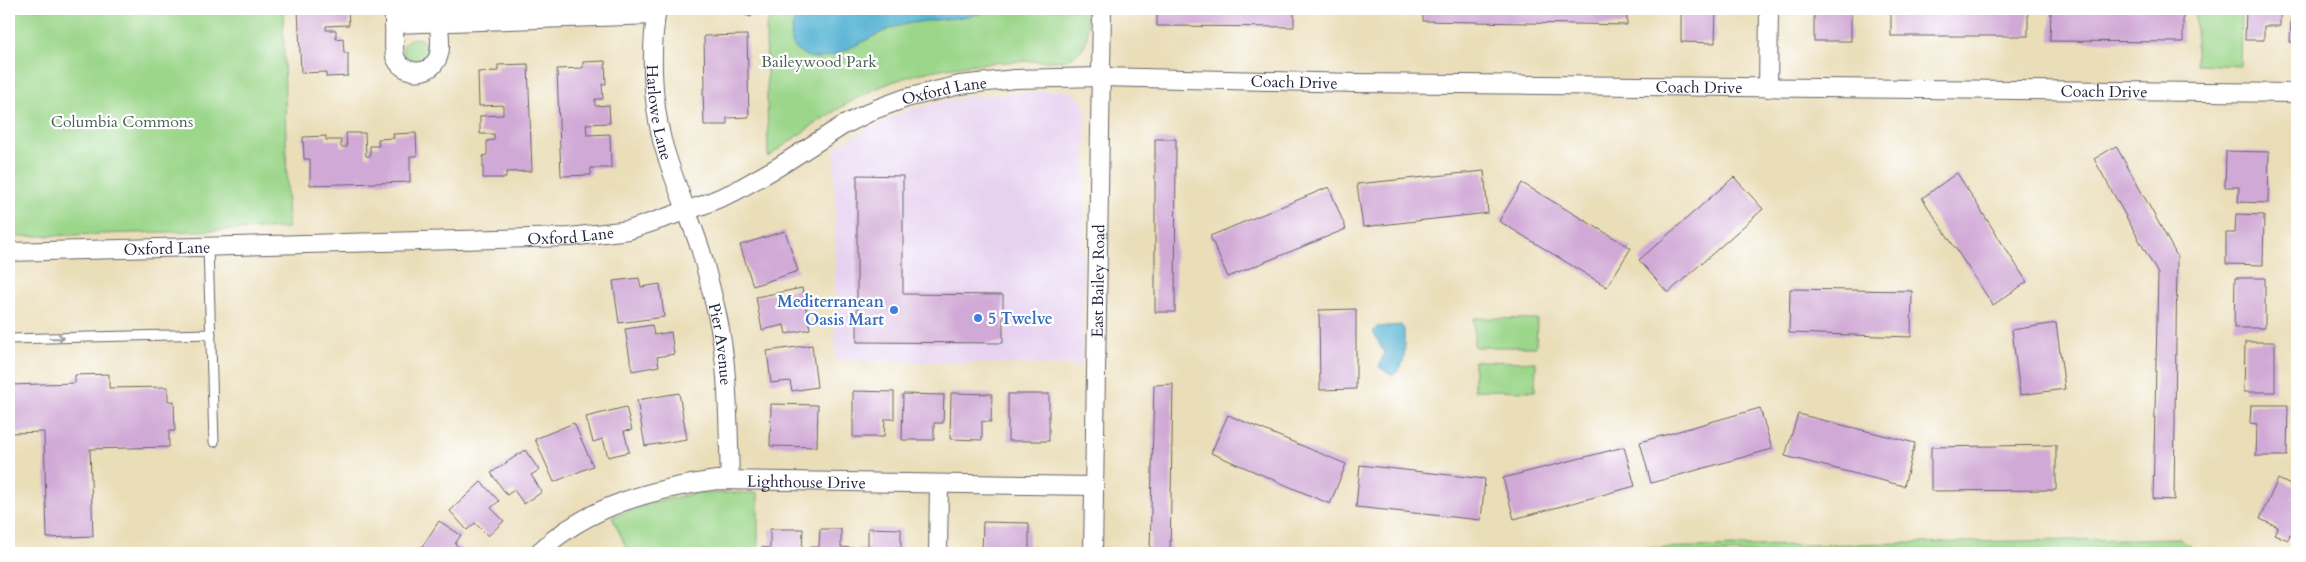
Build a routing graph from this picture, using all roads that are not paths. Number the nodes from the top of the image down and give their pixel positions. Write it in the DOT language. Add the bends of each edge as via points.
graph roads {
  1 [pos="1102,9"];
  2 [pos="1769,9"];
  3 [pos="657,12"];
  4 [pos="394,16"];
  5 [pos="439,22"];
  6 [pos="1100,77"];
  7 [pos="1768,88"];
  8 [pos="2297,93"];
  9 [pos="687,212"];
  10 [pos="208,247"];
  11 [pos="9,252"];
  12 [pos="211,334"];
  13 [pos="9,339"];
  14 [pos="214,442"];
  15 [pos="730,480"];
  16 [pos="939,484"];
  17 [pos="1094,486"];
  18 [pos="538,553"];
  19 [pos="938,553"];
  20 [pos="1093,553"];
  1 -- 6 [label="street, East Bailey Road"];
  2 -- 7 [label="street"];
  3 -- 5 [label="street"];
  3 -- 9 [label="street, Harlowe Lane" via="654,64 657,112 670,165"];
  4 -- 5 [label="street"];
  4 -- 5 [label="street" via="397,59 402,67 415,72 430,68 437,60 440,51"];
  6 -- 7 [label="street, Coach Drive"];
  6 -- 9 [label="street, Oxford Lane" via="1014,79 950,87 906,98 842,126 734,192"];
  6 -- 17 [label="street, East Bailey Road"];
  7 -- 8 [label="street, Coach Drive"];
  9 -- 10 [label="street, Oxford Lane" via="629,230 570,237"];
  9 -- 15 [label="street, Pier Avenue" via="701,253 725,358"];
  10 -- 11 [label="street, Oxford Lane"];
  10 -- 12 [label="lane"];
  13 -- 12 [label="lane, one-way"];
  12 -- 14 [label="lane"];
  15 -- 16 [label="street, Lighthouse Drive"];
  15 -- 18 [label="street, Lighthouse Drive" via="661,489 616,504 570,528"];
  16 -- 17 [label="street, Lighthouse Drive"];
  16 -- 19 [label="street"];
  17 -- 20 [label="street, East Bailey Road"];
}
